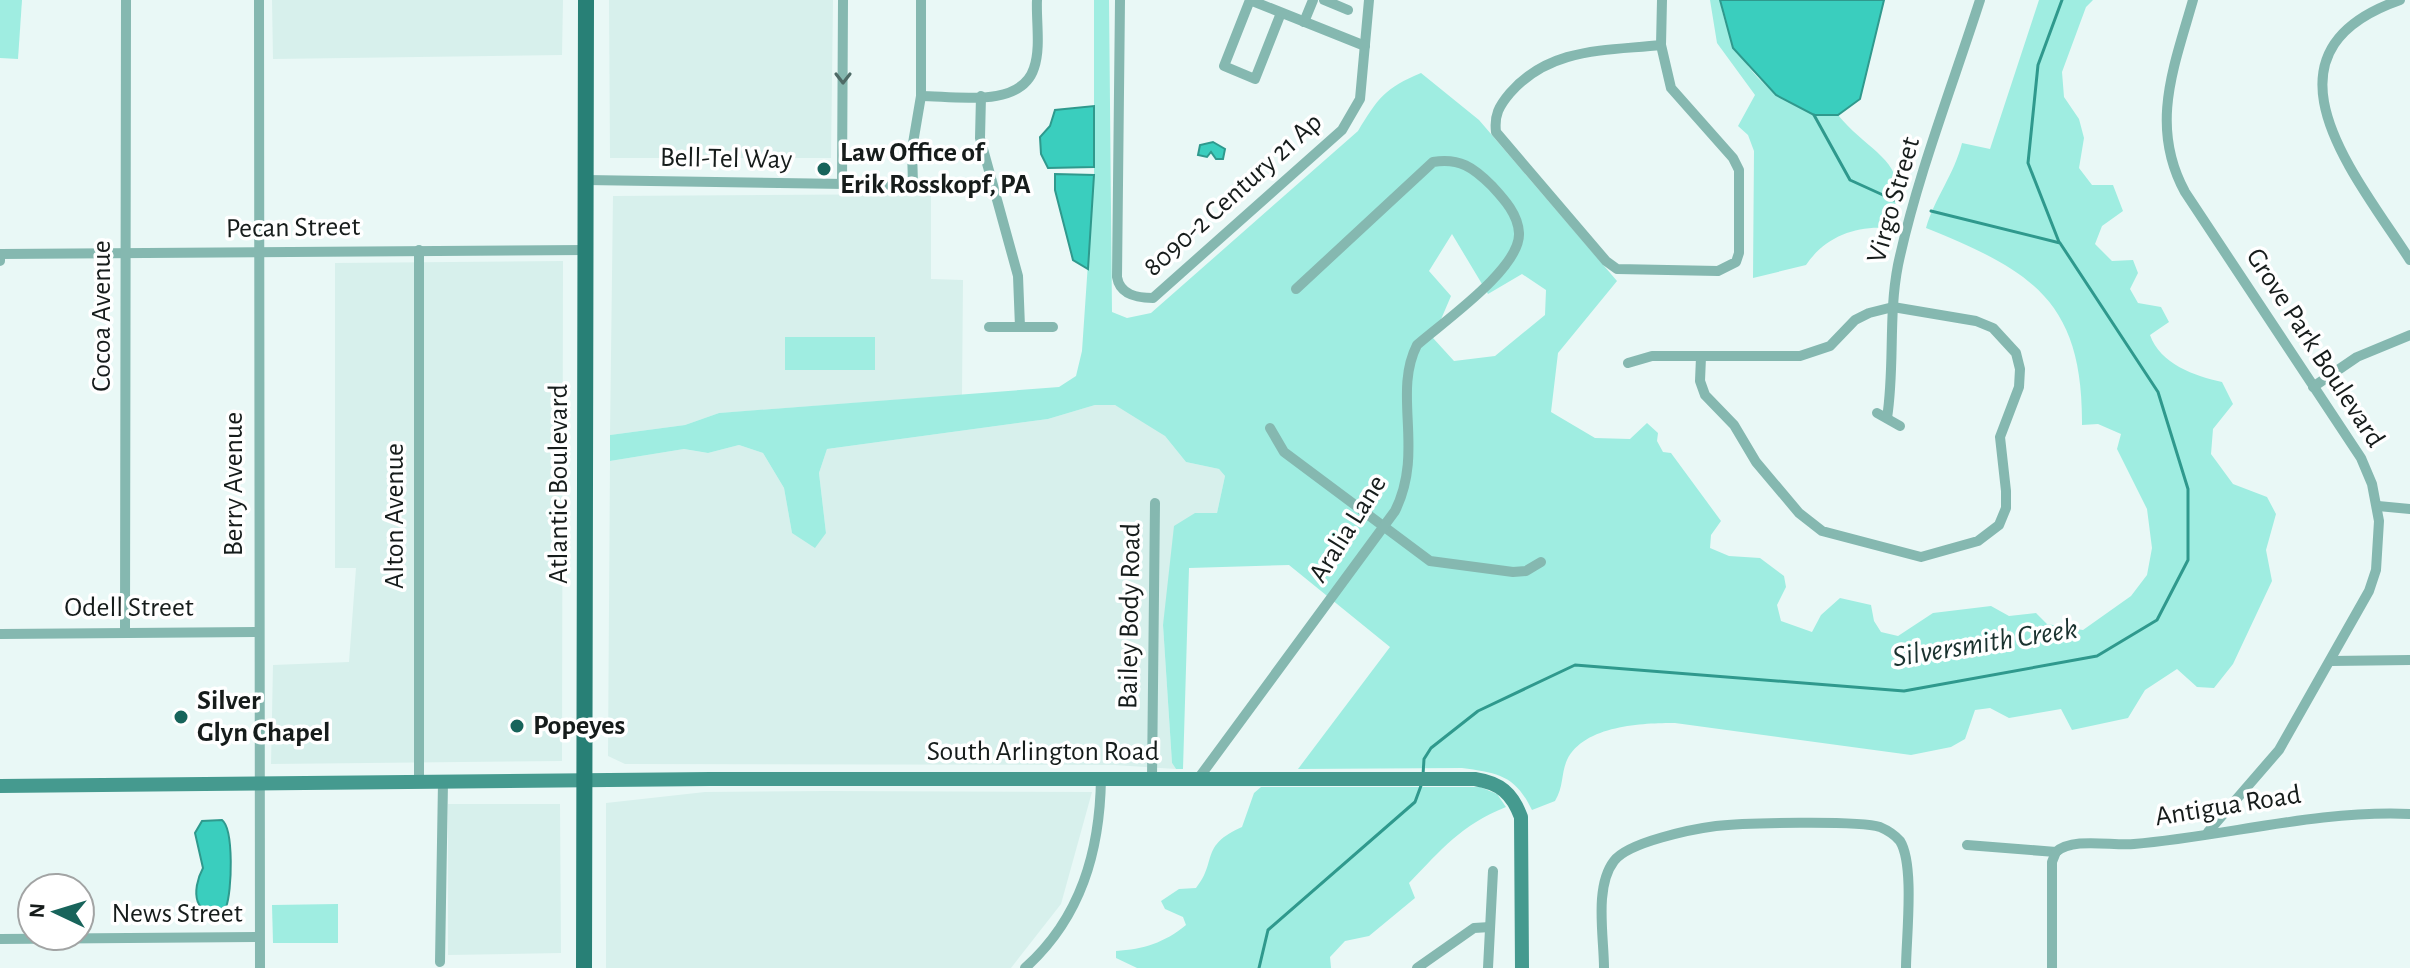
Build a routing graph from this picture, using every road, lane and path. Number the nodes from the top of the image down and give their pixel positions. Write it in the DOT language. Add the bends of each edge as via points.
graph roads {
  1 [pos="126,0"];
  2 [pos="259,0"];
  3 [pos="586,0"];
  4 [pos="843,0"];
  5 [pos="921,0"];
  6 [pos="1037,0"];
  7 [pos="1120,0"];
  8 [pos="1250,0"];
  9 [pos="1313,0"];
  10 [pos="1324,0"];
  11 [pos="1369,0"];
  12 [pos="1662,0"];
  13 [pos="1980,0"];
  14 [pos="2193,0"];
  15 [pos="2400,0"];
  16 [pos="1348,10"];
  17 [pos="1281,13"];
  18 [pos="1304,22"];
  19 [pos="1661,45"];
  20 [pos="1365,46"];
  21 [pos="921,96"];
  22 [pos="981,96"];
  23 [pos="586,180"];
  24 [pos="842,184"];
  25 [pos="419,250"];
  26 [pos="586,250"];
  27 [pos="258,252"];
  28 [pos="126,253"];
  29 [pos="0,254"];
  30 [pos="2410,260"];
  31 [pos="0,261"];
  32 [pos="1296,289"];
  33 [pos="1893,307"];
  34 [pos="989,327"];
  35 [pos="1020,327"];
  36 [pos="1053,327"];
  37 [pos="2410,335"];
  38 [pos="1701,357"];
  39 [pos="1628,363"];
  40 [pos="2313,387"];
  41 [pos="1877,413"];
  42 [pos="1887,418"];
  43 [pos="1900,426"];
  44 [pos="1270,428"];
  45 [pos="1155,503"];
  46 [pos="2378,506"];
  47 [pos="2410,509"];
  48 [pos="1383,527"];
  49 [pos="1541,562"];
  50 [pos="125,632"];
  51 [pos="257,632"];
  52 [pos="0,634"];
  53 [pos="2410,660"];
  54 [pos="2331,661"];
  55 [pos="1101,778"];
  56 [pos="1152,778"];
  57 [pos="1198,779"];
  58 [pos="584,781"];
  59 [pos="419,782"];
  60 [pos="443,782"];
  61 [pos="258,785"];
  62 [pos="0,786"];
  63 [pos="2410,814"];
  64 [pos="2208,832"];
  65 [pos="1967,845"];
  66 [pos="2056,852"];
  67 [pos="1493,871"];
  68 [pos="1490,927"];
  69 [pos="259,937"];
  70 [pos="0,939"];
  71 [pos="440,962"];
  72 [pos="260,968"];
  73 [pos="584,968"];
  74 [pos="1025,968"];
  75 [pos="1417,968"];
  76 [pos="1488,968"];
  77 [pos="1522,968"];
  78 [pos="1604,968"];
  79 [pos="1906,968"];
  80 [pos="2052,968"];
  1 -- 28 [label="street, Cocoa Avenue"];
  2 -- 27 [label="street, Berry Avenue"];
  3 -- 23 [label="main road, Atlantic Boulevard"];
  4 -- 24 [label="street, one-way"];
  5 -- 21 [label="street"];
  6 -- 22 [label="street" via="1033,72 1024,85 1003,95"];
  7 -- 20 [label="street, 8090-2 Century 21 Ap" via="1117,277 1127,293 1142,298 1164,292 1342,130 1360,99"];
  8 -- 17 [label="street"];
  8 -- 17 [label="street" via="1224,66 1255,79"];
  9 -- 18 [label="street"];
  10 -- 16 [label="street"];
  11 -- 20 [label="street, 8090-2 Century 21 Ap"];
  12 -- 19 [label="street"];
  13 -- 33 [label="street, Virgo Street" via="1907,233"];
  14 -- 40 [label="street, Grove Park Boulevard" via="2166,95 2172,161 2185,192"];
  15 -- 30 [label="street" via="2363,15 2344,31 2327,64 2323,90 2335,143"];
  17 -- 18 [label="street"];
  18 -- 20 [label="street"];
  19 -- 19 [label="street" via="1569,54 1546,62 1503,102 1496,132 1617,269 1718,271 1736,262 1739,253 1739,170 1671,88"];
  21 -- 22 [label="street"];
  21 -- 24 [label="street, Bell-Tel Way" via="912,149 913,185"];
  22 -- 35 [label="street" via="980,138 1018,276"];
  23 -- 24 [label="street, Bell-Tel Way"];
  23 -- 26 [label="main road, Atlantic Boulevard"];
  25 -- 26 [label="street, Pecan Street"];
  25 -- 27 [label="street, Pecan Street"];
  25 -- 59 [label="street, Alton Avenue"];
  26 -- 58 [label="main road, Atlantic Boulevard"];
  27 -- 28 [label="street, Pecan Street"];
  27 -- 51 [label="street, Berry Avenue"];
  28 -- 29 [label="street, Pecan Street"];
  28 -- 50 [label="street, Cocoa Avenue"];
  29 -- 31 [label="street"];
  32 -- 48 [label="street, Aralia Lane" via="1433,162 1458,161 1476,170 1505,200 1517,222 1517,247 1505,267 1412,355 1407,385 1410,472"];
  33 -- 38 [label="street" via="1855,320 1816,353"];
  33 -- 38 [label="street" via="1976,321 1993,328 2016,353 2019,387 2000,437 2006,508 1999,525 1978,541 1921,557 1822,531 1811,523 1705,395"];
  33 -- 42 [label="street, Virgo Street"];
  34 -- 35 [label="street"];
  35 -- 36 [label="street"];
  37 -- 40 [label="street" via="2357,357"];
  38 -- 39 [label="street" via="1652,356"];
  40 -- 46 [label="street, Grove Park Boulevard" via="2361,458"];
  41 -- 42 [label="street"];
  42 -- 43 [label="street"];
  44 -- 48 [label="street" via="1284,452"];
  45 -- 56 [label="street, Bailey Body Road"];
  46 -- 47 [label="street"];
  46 -- 54 [label="street, Grove Park Boulevard" via="2376,570"];
  48 -- 49 [label="street" via="1430,561 1513,572"];
  48 -- 57 [label="street, Aralia Lane"];
  50 -- 51 [label="street, Odell Street"];
  50 -- 52 [label="street, Odell Street"];
  51 -- 61 [label="street, Berry Avenue"];
  53 -- 54 [label="street"];
  54 -- 64 [label="street, Grove Park Boulevard" via="2271,761"];
  55 -- 56 [label="main road, South Arlington Road"];
  55 -- 58 [label="main road, South Arlington Road"];
  55 -- 74 [label="street" via="1098,831 1086,879 1055,935"];
  56 -- 57 [label="main road, South Arlington Road"];
  57 -- 77 [label="main road, South Arlington Road" via="1475,779 1501,786 1516,803 1523,831"];
  58 -- 60 [label="main road, South Arlington Road"];
  58 -- 73 [label="main road, Atlantic Boulevard"];
  59 -- 60 [label="main road, South Arlington Road"];
  59 -- 61 [label="main road, South Arlington Road"];
  60 -- 71 [label="street"];
  61 -- 62 [label="main road, South Arlington Road"];
  61 -- 69 [label="street, Berry Avenue"];
  63 -- 64 [label="street, Antigua Road" via="2338,814"];
  64 -- 66 [label="street, Antigua Road" via="2139,844 2069,845"];
  65 -- 66 [label="street, Antigua Road"];
  66 -- 80 [label="street"];
  67 -- 68 [label="street"];
  68 -- 75 [label="street" via="1474,928"];
  68 -- 76 [label="street"];
  69 -- 70 [label="street, News Street"];
  69 -- 72 [label="street, Berry Avenue"];
  78 -- 79 [label="street" via="1604,892 1613,862 1630,849 1715,826 1871,825 1896,837 1904,851"];
}
